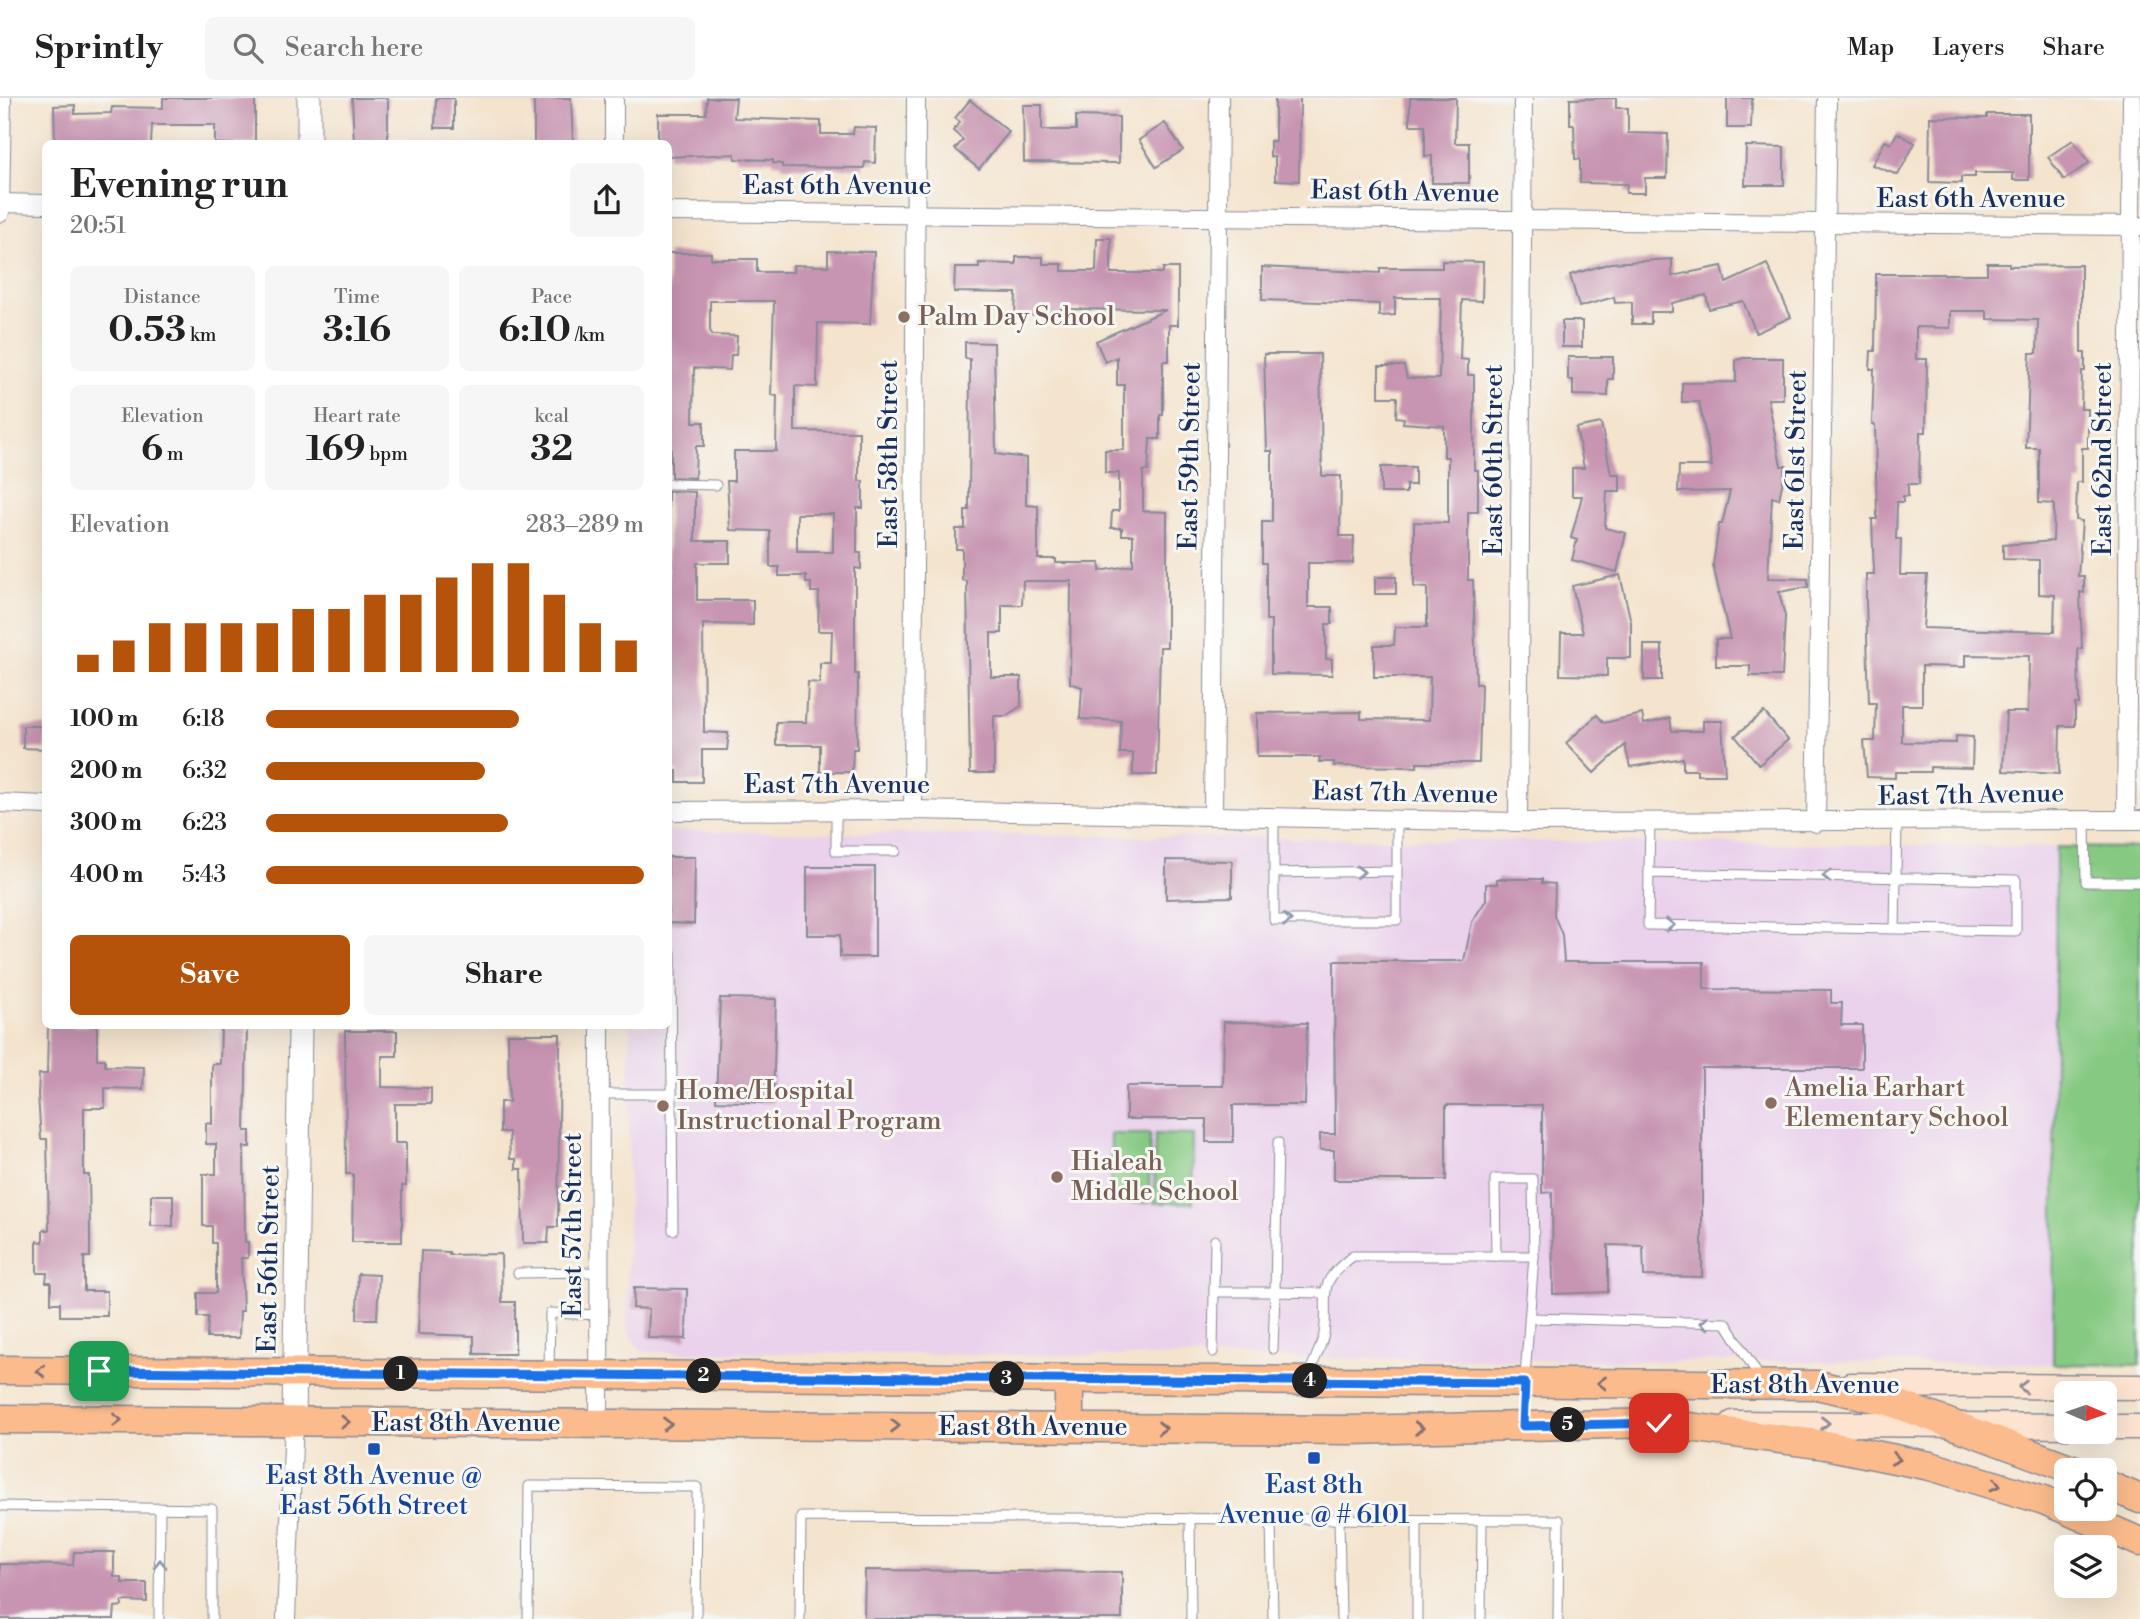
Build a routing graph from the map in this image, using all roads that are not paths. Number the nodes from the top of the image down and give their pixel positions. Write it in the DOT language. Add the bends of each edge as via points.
graph roads {
  1 [pos="2,98"];
  2 [pos="309,98"];
  3 [pos="614,98"];
  4 [pos="916,98"];
  5 [pos="1219,98"];
  6 [pos="1523,98"];
  7 [pos="1827,98"];
  8 [pos="2132,98"];
  9 [pos="309,140"];
  10 [pos="614,140"];
  11 [pos="0,203"];
  12 [pos="42,204"];
  13 [pos="672,212"];
  14 [pos="0,213"];
  15 [pos="916,213"];
  16 [pos="1218,215"];
  17 [pos="1522,219"];
  18 [pos="1826,224"];
  19 [pos="2136,226"];
  20 [pos="672,484"];
  21 [pos="716,485"];
  22 [pos="0,803"];
  23 [pos="42,805"];
  24 [pos="913,810"];
  25 [pos="672,811"];
  26 [pos="836,811"];
  27 [pos="1213,815"];
  28 [pos="1274,816"];
  29 [pos="1397,819"];
  30 [pos="2085,820"];
  31 [pos="2133,820"];
  32 [pos="1518,821"];
  33 [pos="1650,822"];
  34 [pos="1896,822"];
  35 [pos="1816,823"];
  36 [pos="896,851"];
  37 [pos="1396,871"];
  38 [pos="1274,873"];
  39 [pos="1649,873"];
  40 [pos="1896,877"];
  41 [pos="2140,882"];
  42 [pos="1895,929"];
  43 [pos="300,1029"];
  44 [pos="600,1029"];
  45 [pos="672,1029"];
  46 [pos="600,1094"];
  47 [pos="672,1094"];
  48 [pos="1278,1142"];
  49 [pos="673,1230"];
  50 [pos="1215,1240"];
  51 [pos="1496,1256"];
  52 [pos="1534,1256"];
  53 [pos="600,1272"];
  54 [pos="518,1273"];
  55 [pos="1214,1292"];
  56 [pos="1275,1292"];
  57 [pos="1324,1293"];
  58 [pos="600,1315"];
  59 [pos="1529,1318"];
  60 [pos="1273,1349"];
  61 [pos="1213,1352"];
  62 [pos="0,1370"];
  63 [pos="296,1374"];
  64 [pos="548,1375"];
  65 [pos="599,1375"];
  66 [pos="1069,1379"];
  67 [pos="1306,1381"];
  68 [pos="1525,1383"];
  69 [pos="1764,1385"];
  70 [pos="1817,1385"];
  71 [pos="2140,1387"];
  72 [pos="0,1419"];
  73 [pos="294,1421"];
  74 [pos="1659,1423"];
  75 [pos="1950,1423"];
  76 [pos="599,1424"];
  77 [pos="1523,1426"];
  78 [pos="2054,1426"];
  79 [pos="1069,1427"];
  80 [pos="2118,1427"];
  81 [pos="2140,1427"];
  82 [pos="2054,1462"];
  83 [pos="2117,1489"];
  84 [pos="2140,1499"];
  85 [pos="0,1506"];
  86 [pos="160,1508"];
  87 [pos="1190,1518"];
  88 [pos="1271,1519"];
  89 [pos="1339,1519"];
  90 [pos="1417,1520"];
  91 [pos="1482,1520"];
  92 [pos="2140,1542"];
  93 [pos="159,1619"];
  94 [pos="212,1619"];
  95 [pos="286,1619"];
  96 [pos="528,1619"];
  97 [pos="696,1619"];
  98 [pos="800,1619"];
  99 [pos="1191,1619"];
  100 [pos="1273,1619"];
  101 [pos="1341,1619"];
  102 [pos="1418,1619"];
  103 [pos="1481,1619"];
  104 [pos="1558,1619"];
  1 -- 11 [label="street"];
  2 -- 9 [label="street"];
  3 -- 10 [label="street"];
  4 -- 15 [label="street, East 58th Street"];
  5 -- 16 [label="street, East 59th Street"];
  6 -- 17 [label="street, East 60th Street"];
  7 -- 18 [label="street, East 61st Street"];
  8 -- 19 [label="street, East 62nd Street"];
  11 -- 12 [label="street"];
  11 -- 14 [label="street"];
  13 -- 15 [label="street, East 6th Avenue"];
  15 -- 16 [label="street, East 6th Avenue"];
  15 -- 24 [label="street, East 58th Street"];
  16 -- 17 [label="street, East 6th Avenue"];
  16 -- 27 [label="street, East 59th Street"];
  17 -- 18 [label="street, East 6th Avenue"];
  17 -- 32 [label="street, East 60th Street"];
  18 -- 19 [label="street, East 6th Avenue"];
  18 -- 35 [label="street, East 61st Street"];
  19 -- 31 [label="street, East 62nd Street"];
  20 -- 21 [label="lane"];
  22 -- 23 [label="street"];
  24 -- 26 [label="street, East 7th Avenue"];
  24 -- 27 [label="street, East 7th Avenue"];
  25 -- 26 [label="street, East 7th Avenue"];
  26 -- 36 [label="lane" via="836,851"];
  27 -- 28 [label="street, East 7th Avenue"];
  28 -- 29 [label="street, East 7th Avenue"];
  28 -- 38 [label="lane"];
  29 -- 32 [label="street, East 7th Avenue"];
  29 -- 37 [label="lane"];
  30 -- 31 [label="street, East 7th Avenue"];
  30 -- 34 [label="street, East 7th Avenue"];
  30 -- 41 [label="lane" via="2086,882"];
  32 -- 33 [label="street, East 7th Avenue"];
  33 -- 35 [label="street, East 7th Avenue"];
  33 -- 39 [label="lane"];
  34 -- 35 [label="street, East 7th Avenue"];
  34 -- 40 [label="lane"];
  38 -- 37 [label="lane, one-way"];
  38 -- 37 [label="lane, one-way" via="1274,920 1397,920"];
  40 -- 39 [label="lane, one-way"];
  39 -- 42 [label="lane, one-way" via="1648,925"];
  40 -- 42 [label="lane"];
  40 -- 42 [label="lane" via="2016,880 2016,931"];
  43 -- 63 [label="street, East 56th Street"];
  44 -- 46 [label="street, East 57th Street"];
  45 -- 47 [label="lane"];
  46 -- 47 [label="lane"];
  46 -- 53 [label="street, East 57th Street"];
  47 -- 49 [label="lane"];
  48 -- 56 [label="lane"];
  50 -- 55 [label="lane"];
  51 -- 52 [label="lane"];
  51 -- 52 [label="lane" via="1495,1179 1533,1179"];
  51 -- 57 [label="lane" via="1353,1255 1333,1271"];
  52 -- 59 [label="lane"];
  53 -- 54 [label="lane"];
  53 -- 58 [label="street, East 57th Street"];
  55 -- 56 [label="lane"];
  55 -- 61 [label="lane"];
  56 -- 57 [label="lane"];
  56 -- 60 [label="lane"];
  57 -- 67 [label="lane" via="1324,1334"];
  58 -- 64 [label="lane" via="550,1313"];
  58 -- 65 [label="street, East 57th Street"];
  59 -- 68 [label="lane"];
  69 -- 59 [label="lane, one-way" via="1726,1323"];
  63 -- 62 [label="main road, East 8th Avenue, one-way"];
  63 -- 64 [label="main road, East 8th Avenue"];
  63 -- 73 [label="street, East 56th Street"];
  64 -- 65 [label="main road, East 8th Avenue"];
  65 -- 66 [label="main road, East 8th Avenue"];
  65 -- 76 [label="street, East 57th Street"];
  66 -- 67 [label="main road, East 8th Avenue"];
  66 -- 79 [label="main road"];
  67 -- 68 [label="main road, East 8th Avenue"];
  69 -- 68 [label="main road, East 8th Avenue, one-way"];
  68 -- 77 [label="main road"];
  69 -- 70 [label="main road, East 8th Avenue"];
  71 -- 70 [label="main road, East 8th Avenue, one-way"];
  70 -- 75 [label="main road" via="1889,1401"];
  72 -- 73 [label="main road, East 8th Avenue, one-way"];
  73 -- 76 [label="main road, East 8th Avenue, one-way"];
  73 -- 95 [label="street, East 56th Street"];
  74 -- 75 [label="main road, East 8th Avenue, one-way"];
  74 -- 77 [label="main road, East 8th Avenue"];
  74 -- 92 [label="main road, one-way" via="1825,1445 1930,1465 2044,1500"];
  75 -- 78 [label="main road, East 8th Avenue"];
  75 -- 82 [label="main road"];
  76 -- 79 [label="main road, East 8th Avenue, one-way"];
  79 -- 77 [label="main road, East 8th Avenue, one-way" via="1351,1430"];
  80 -- 81 [label="main road"];
  83 -- 84 [label="main road"];
  85 -- 86 [label="lane"];
  93 -- 86 [label="lane, one-way"];
  86 -- 94 [label="lane" via="212,1509"];
  87 -- 88 [label="lane"];
  87 -- 98 [label="lane" via="801,1517"];
  87 -- 99 [label="lane"];
  88 -- 89 [label="lane"];
  88 -- 100 [label="lane"];
  89 -- 90 [label="lane"];
  89 -- 101 [label="lane"];
  90 -- 91 [label="lane"];
  90 -- 102 [label="lane"];
  91 -- 103 [label="lane"];
  91 -- 104 [label="lane" via="1559,1520"];
  96 -- 97 [label="lane" via="529,1486 697,1487"];
}
